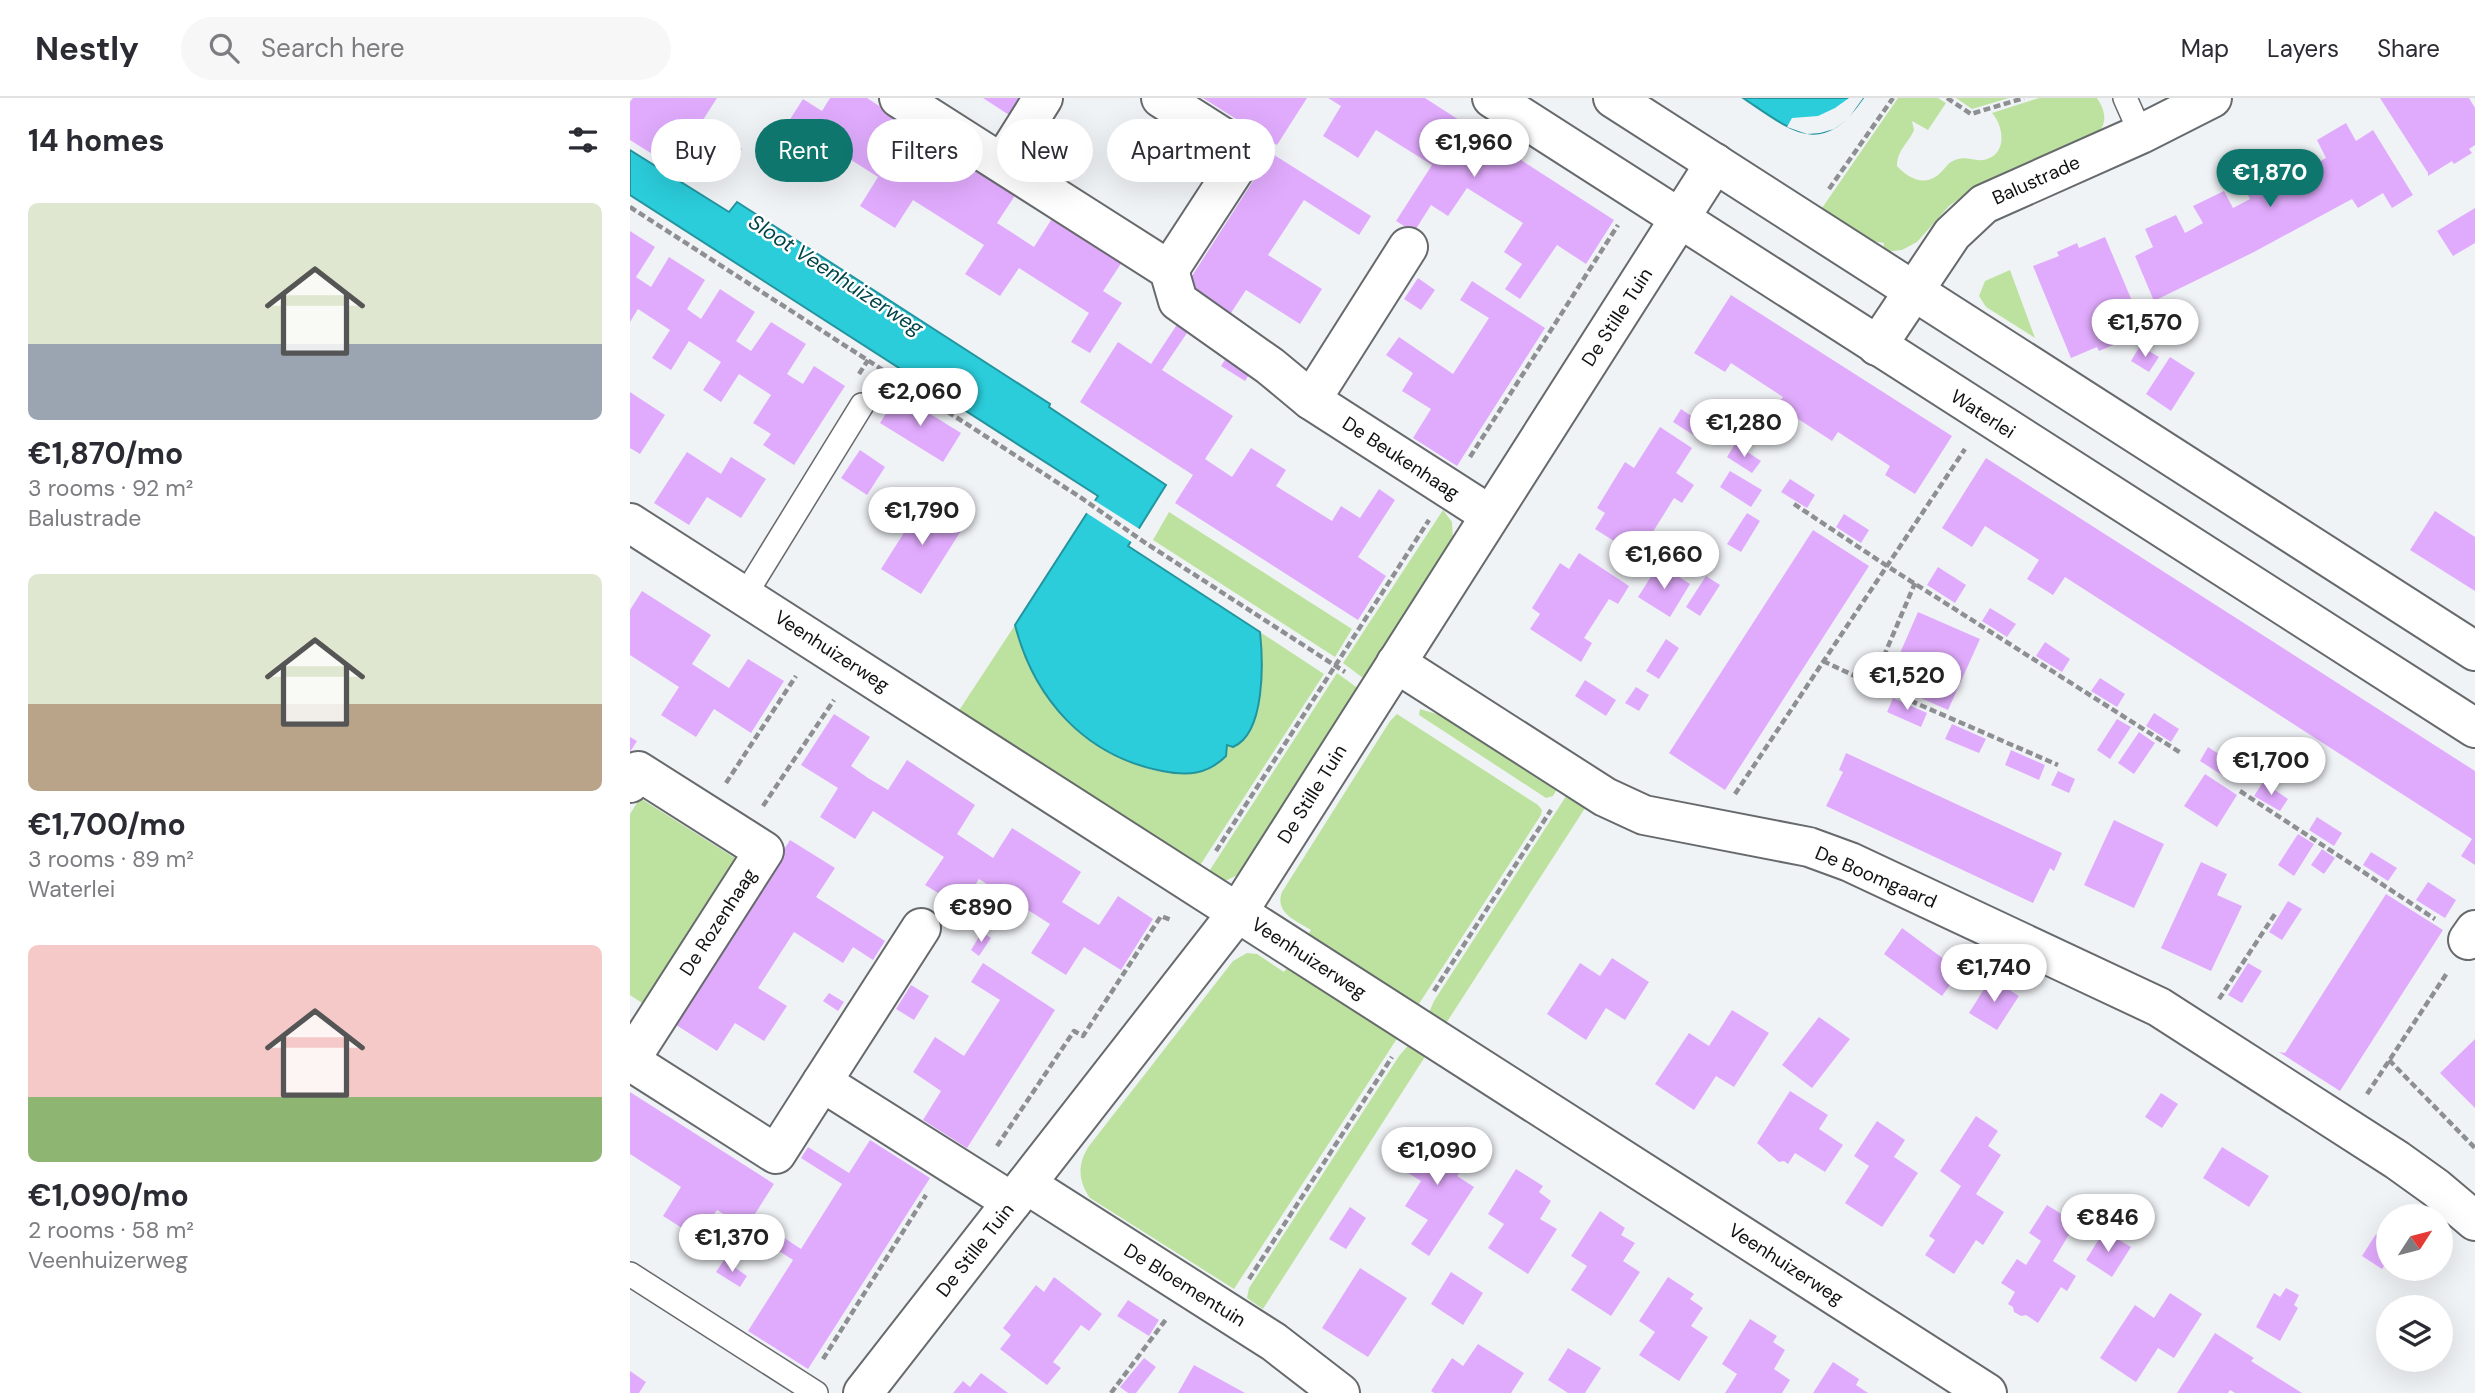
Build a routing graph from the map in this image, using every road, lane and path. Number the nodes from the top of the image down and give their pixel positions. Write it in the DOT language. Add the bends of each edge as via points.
graph roads {
  1 [pos="899,98"];
  2 [pos="1043,98"];
  3 [pos="1161,98"];
  4 [pos="1492,98"];
  5 [pos="1613,98"];
  6 [pos="1893,98"];
  7 [pos="1947,98"];
  8 [pos="2024,98"];
  9 [pos="2125,98"];
  10 [pos="2212,98"];
  11 [pos="1030,119"];
  12 [pos="2141,134"];
  13 [pos="997,158"];
  14 [pos="1715,163"];
  15 [pos="1034,182"];
  16 [pos="1832,185"];
  17 [pos="1639,192"];
  18 [pos="630,207"];
  19 [pos="1680,219"];
  20 [pos="1408,247"];
  21 [pos="1169,270"];
  22 [pos="1913,291"];
  23 [pos="1877,346"];
  24 [pos="1311,400"];
  25 [pos="862,405"];
  26 [pos="1987,416"];
  27 [pos="1449,489"];
  28 [pos="1794,504"];
  29 [pos="1490,515"];
  30 [pos="630,523"];
  31 [pos="1887,566"];
  32 [pos="1915,583"];
  33 [pos="746,595"];
  34 [pos="817,642"];
  35 [pos="2475,651"];
  36 [pos="1824,661"];
  37 [pos="1336,665"];
  38 [pos="855,667"];
  39 [pos="1386,678"];
  40 [pos="1872,684"];
  41 [pos="2475,729"];
  42 [pos="2181,753"];
  43 [pos="2058,765"];
  44 [pos="630,783"];
  45 [pos="2240,792"];
  46 [pos="706,815"];
  47 [pos="1712,829"];
  48 [pos="743,838"];
  49 [pos="1194,885"];
  50 [pos="1238,912"];
  51 [pos="2275,914"];
  52 [pos="922,928"];
  53 [pos="2471,935"];
  54 [pos="2198,1032"];
  55 [pos="630,1060"];
  56 [pos="2389,1060"];
  57 [pos="822,1082"];
  58 [pos="2345,1127"];
  59 [pos="2475,1148"];
  60 [pos="961,1170"];
  61 [pos="1019,1193"];
  62 [pos="2475,1221"];
  63 [pos="630,1274"];
  64 [pos="1188,1287"];
  65 [pos="811,1390"];
  66 [pos="863,1393"];
  67 [pos="1111,1393"];
  68 [pos="1340,1393"];
  69 [pos="1987,1393"];
  1 -- 13 [label="street"];
  2 -- 11 [label="street"];
  3 -- 21 [label="street" via="1246,152"];
  4 -- 17 [label="street, Waterlei"];
  5 -- 14 [label="street"];
  6 -- 16 [label="path"];
  7 -- 8 [label="path" via="1971,114"];
  9 -- 12 [label="lane"];
  10 -- 12 [label="street, Balustrade"];
  12 -- 22 [label="street, Balustrade" via="1984,204 1952,234"];
  14 -- 19 [label="street, De Stille Tuin"];
  14 -- 22 [label="street"];
  15 -- 21 [label="street"];
  17 -- 19 [label="street, Waterlei"];
  17 -- 27 [label="path"];
  18 -- 37 [label="path"];
  19 -- 23 [label="street, Waterlei"];
  19 -- 29 [label="street, De Stille Tuin"];
  20 -- 24 [label="street"];
  21 -- 24 [label="street, De Beukenhaag" via="1178,301"];
  22 -- 23 [label="street, Balustrade"];
  22 -- 35 [label="street"];
  23 -- 26 [label="street, Waterlei"];
  24 -- 27 [label="street, De Beukenhaag"];
  25 -- 33 [label="lane"];
  26 -- 31 [label="path"];
  26 -- 41 [label="street, Waterlei"];
  27 -- 29 [label="street, De Beukenhaag"];
  27 -- 37 [label="path"];
  28 -- 31 [label="path"];
  29 -- 39 [label="street, De Stille Tuin"];
  30 -- 33 [label="street, Veenhuizerweg"];
  31 -- 32 [label="path"];
  31 -- 36 [label="path"];
  32 -- 40 [label="path"];
  32 -- 42 [label="path"];
  33 -- 34 [label="street, Veenhuizerweg"];
  34 -- 38 [label="street, Veenhuizerweg"];
  34 -- 46 [label="path"];
  36 -- 40 [label="path"];
  36 -- 47 [label="path"];
  37 -- 39 [label="path"];
  37 -- 49 [label="path"];
  38 -- 48 [label="path"];
  38 -- 49 [label="street, Veenhuizerweg"];
  39 -- 47 [label="street, De Boomgaard" via="1624,807"];
  39 -- 50 [label="street, De Stille Tuin"];
  40 -- 43 [label="path"];
  44 -- 46 [label="street, De Rozenhaag" via="638,771"];
  45 -- 53 [label="path"];
  46 -- 48 [label="street, De Rozenhaag"];
  47 -- 54 [label="street, De Boomgaard" via="1820,850 1850,862 2144,999"];
  48 -- 55 [label="street, De Rozenhaag" via="764,851"];
  49 -- 50 [label="street, Veenhuizerweg"];
  49 -- 60 [label="path" via="1171,920 1161,916 1083,1036 1074,1031"];
  50 -- 61 [label="street, De Stille Tuin"];
  50 -- 69 [label="street, Veenhuizerweg"];
  51 -- 54 [label="path"];
  52 -- 57 [label="street, De Rozenhaag"];
  53 -- 56 [label="path"];
  54 -- 58 [label="street, De Boomgaard"];
  55 -- 57 [label="street, De Rozenhaag" via="776,1154"];
  56 -- 58 [label="path"];
  56 -- 59 [label="path"];
  57 -- 60 [label="street"];
  58 -- 62 [label="street, De Boomgaard" via="2397,1160"];
  60 -- 61 [label="street"];
  60 -- 65 [label="path"];
  61 -- 64 [label="street, De Bloementuin"];
  61 -- 66 [label="street, De Stille Tuin"];
  63 -- 65 [label="lane"];
  64 -- 67 [label="path"];
  64 -- 68 [label="street, De Bloementuin" via="1274,1342"];
}
